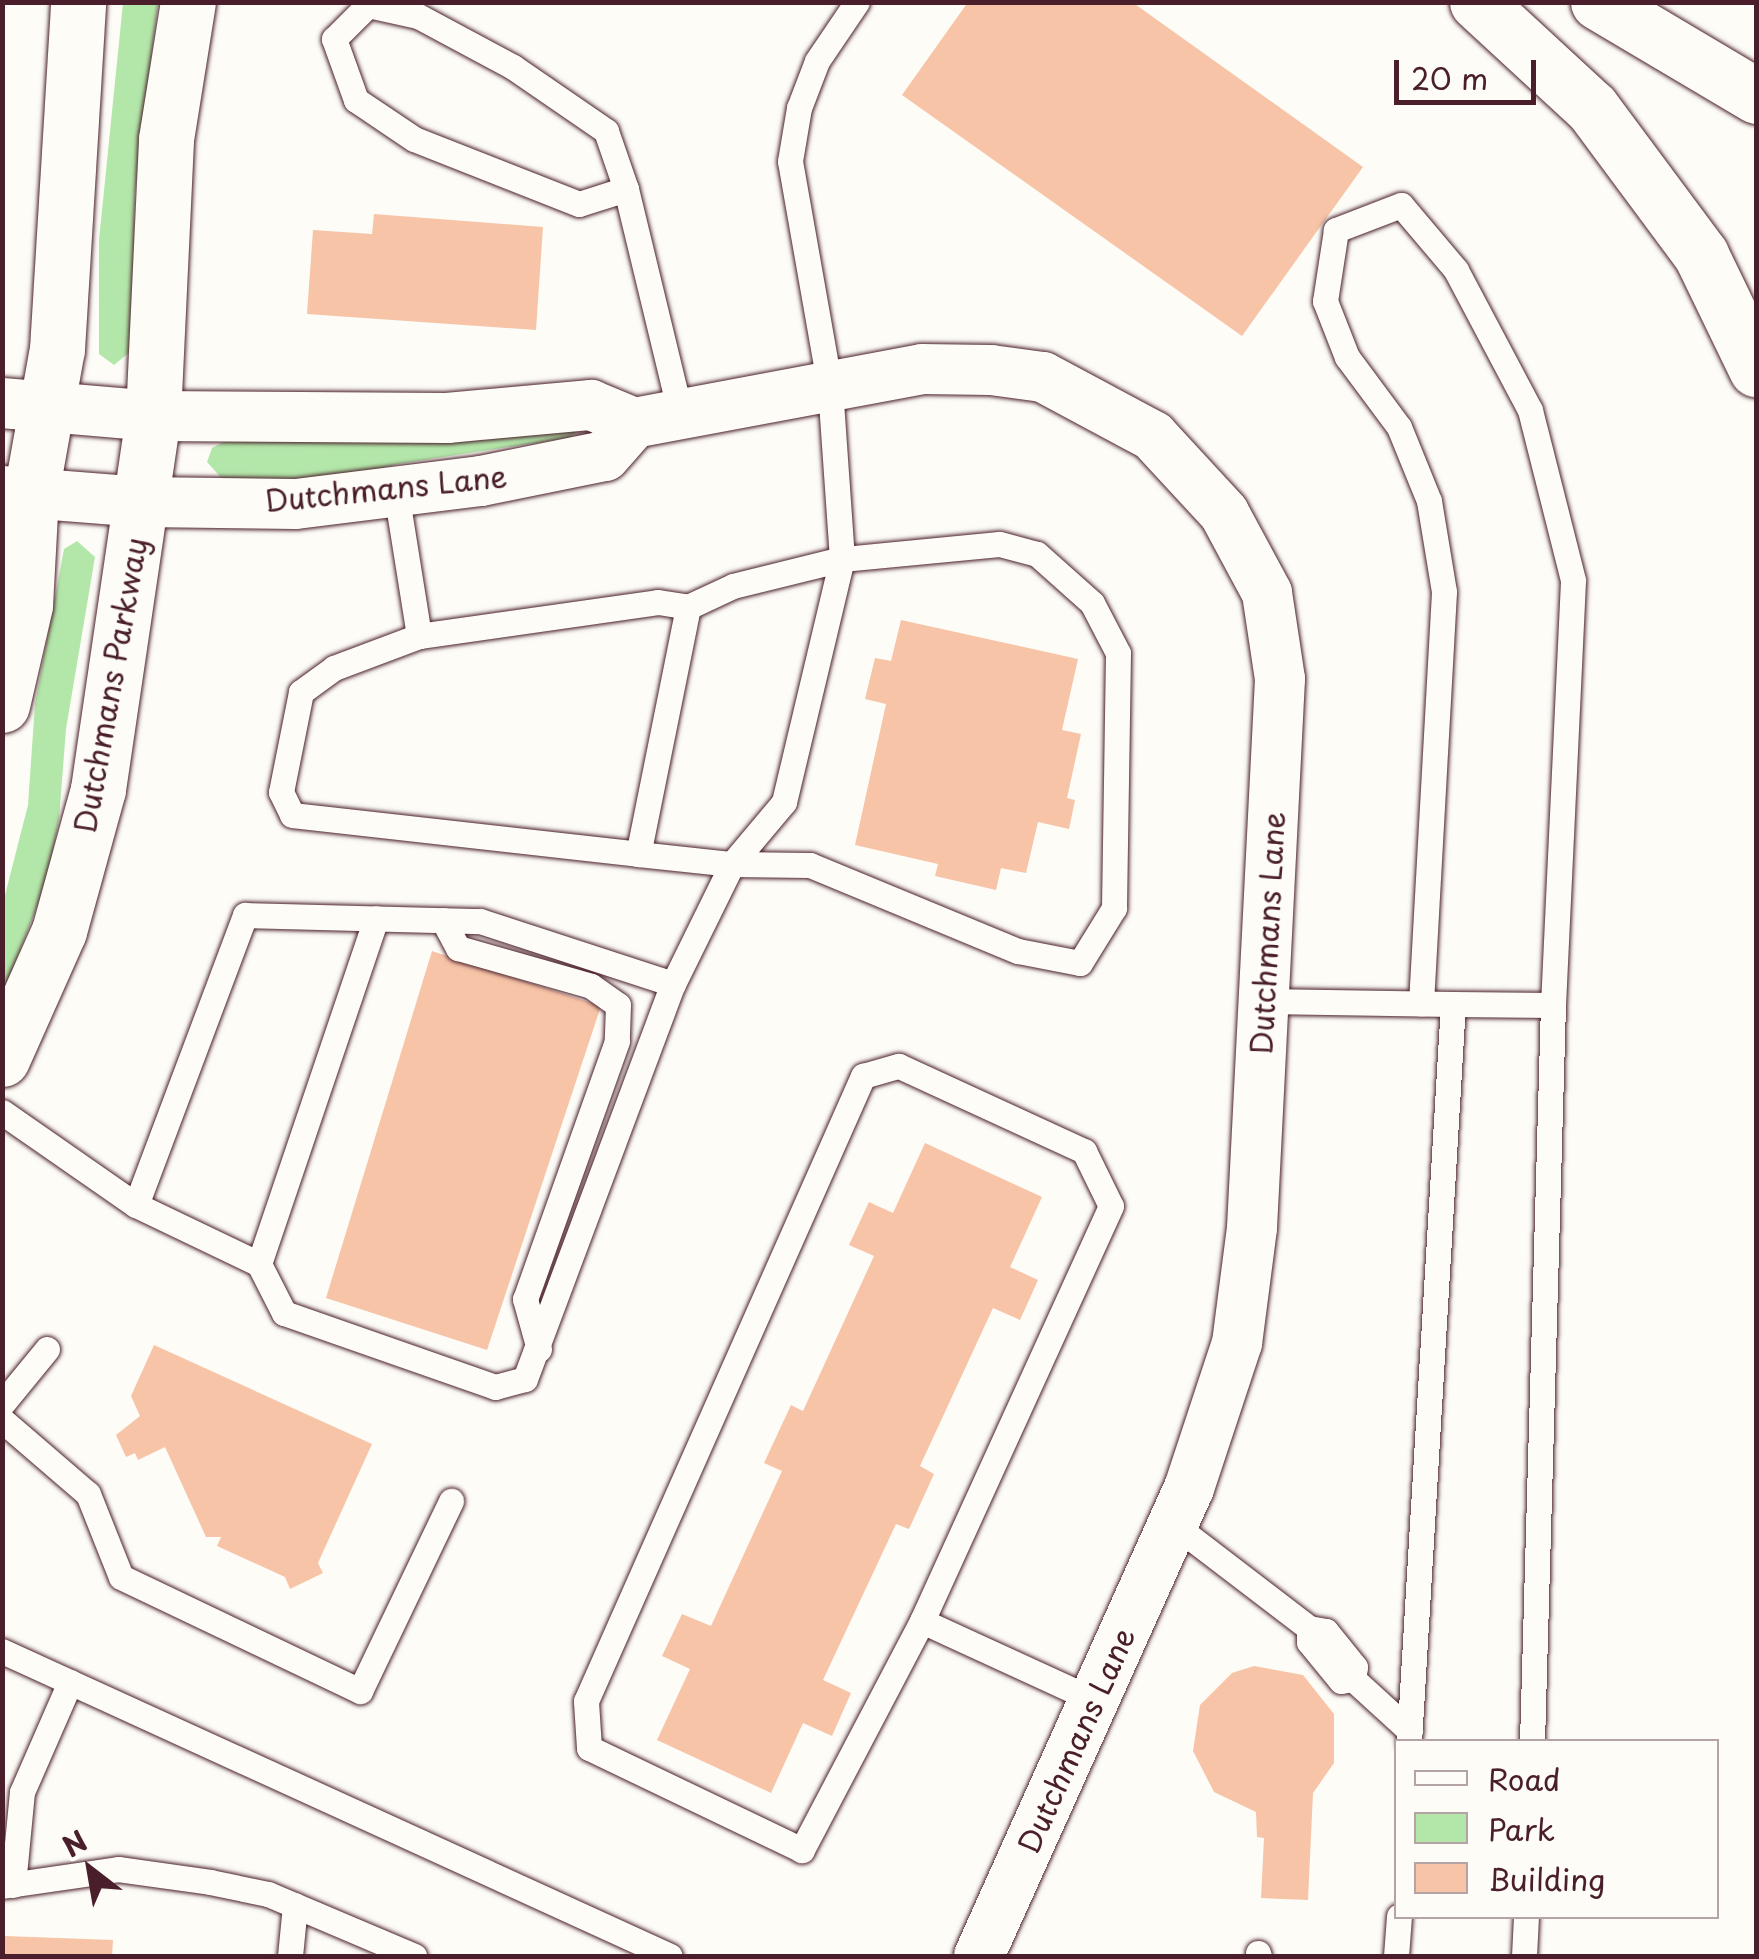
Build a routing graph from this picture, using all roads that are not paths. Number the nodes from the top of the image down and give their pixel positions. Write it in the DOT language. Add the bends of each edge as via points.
graph roads {
  1 [pos="78,2"];
  2 [pos="188,2"];
  3 [pos="857,2"];
  4 [pos="1477,2"];
  5 [pos="1598,2"];
  6 [pos="1756,96"];
  7 [pos="626,189"];
  8 [pos="1756,370"];
  9 [pos="830,388"];
  10 [pos="23,405"];
  11 [pos="153,416"];
  12 [pos="657,420"];
  13 [pos="17,492"];
  14 [pos="396,492"];
  15 [pos="142,502"];
  16 [pos="842,559"];
  17 [pos="688,607"];
  18 [pos="419,636"];
  19 [pos="2,705"];
  20 [pos="638,854"];
  21 [pos="732,864"];
  22 [pos="376,918"];
  23 [pos="443,920"];
  24 [pos="673,984"];
  25 [pos="1264,1001"];
  26 [pos="1421,1004"];
  27 [pos="1454,1004"];
  28 [pos="1553,1005"];
  29 [pos="2,1059"];
  30 [pos="2,1112"];
  31 [pos="136,1205"];
  32 [pos="259,1264"];
  33 [pos="539,1348"];
  34 [pos="47,1349"];
  35 [pos="2,1404"];
  36 [pos="2,1420"];
  37 [pos="451,1501"];
  38 [pos="1173,1524"];
  39 [pos="922,1621"];
  40 [pos="2,1651"];
  41 [pos="70,1682"];
  42 [pos="1094,1700"];
  43 [pos="1409,1736"];
  44 [pos="1532,1739"];
  45 [pos="8,1885"];
  46 [pos="295,1906"];
  47 [pos="1399,1919"];
  48 [pos="1526,1919"];
  49 [pos="290,1956"];
  50 [pos="414,1956"];
  51 [pos="670,1956"];
  52 [pos="979,1956"];
  53 [pos="1396,1956"];
  54 [pos="1524,1956"];
  1 -- 10 [label="main road" via="57,349"];
  2 -- 11 [label="main road" via="166,139"];
  3 -- 9 [label="lane" via="817,61 799,108 790,161"];
  4 -- 8 [label="main road" via="1592,108 1701,255"];
  5 -- 6 [label="main road"];
  7 -- 7 [label="lane" via="606,132 513,67 418,16 368,5 334,38 356,100 414,139 579,204"];
  7 -- 12 [label="lane"];
  9 -- 12 [label="street, Dutchmans Lane"];
  9 -- 16 [label="lane"];
  9 -- 25 [label="street, Dutchmans Lane" via="922,369 1043,377 1153,436 1224,512 1267,593 1280,679"];
  10 -- 11 [label="street, Dutchmans Lane"];
  10 -- 13 [label="main road"];
  11 -- 12 [label="street, Dutchmans Lane" via="448,418 591,405"];
  11 -- 15 [label="main road, Dutchmans Parkway"];
  12 -- 14 [label="street, Dutchmans Lane" via="605,456"];
  13 -- 15 [label="street, Dutchmans Lane"];
  13 -- 19 [label="main road" via="25,605"];
  14 -- 15 [label="street, Dutchmans Lane" via="296,504"];
  14 -- 18 [label="lane"];
  15 -- 29 [label="main road, Dutchmans Parkway" via="98,789 59,931"];
  16 -- 17 [label="lane" via="733,586"];
  16 -- 21 [label="lane" via="784,802"];
  16 -- 21 [label="lane" via="999,544 1037,554 1092,604 1118,652 1114,908 1080,962 1018,951 810,866"];
  17 -- 18 [label="lane" via="658,602"];
  17 -- 20 [label="lane"];
  18 -- 20 [label="lane" via="334,668 301,692 281,792 292,815"];
  20 -- 21 [label="lane"];
  21 -- 24 [label="lane"];
  22 -- 23 [label="lane"];
  22 -- 31 [label="lane" via="245,915"];
  22 -- 32 [label="lane"];
  23 -- 24 [label="lane" via="480,921"];
  23 -- 33 [label="lane" via="458,948 591,986 618,1005 617,1041 525,1299"];
  24 -- 33 [label="lane"];
  25 -- 26 [label="lane"];
  25 -- 38 [label="street, Dutchmans Lane" via="1252,1228 1237,1343 1216,1419"];
  26 -- 27 [label="lane"];
  26 -- 28 [label="lane" via="1444,592 1429,501 1399,426 1347,358 1325,301 1336,230 1401,204 1456,270 1530,410 1573,580"];
  27 -- 28 [label="lane"];
  27 -- 43 [label="lane"];
  28 -- 44 [label="lane"];
  30 -- 31 [label="lane"];
  31 -- 32 [label="lane"];
  32 -- 33 [label="lane" via="284,1313 495,1387 525,1378"];
  34 -- 35 [label="lane"];
  36 -- 37 [label="lane" via="88,1494 121,1576 360,1691"];
  38 -- 42 [label="street, Dutchmans Lane"];
  38 -- 43 [label="lane" via="1309,1628 1309,1642 1340,1681 1352,1679"];
  39 -- 39 [label="lane" via="1111,1206 1084,1151 898,1066 863,1076 586,1701 589,1748 802,1850"];
  39 -- 42 [label="lane"];
  40 -- 41 [label="lane"];
  41 -- 45 [label="lane" via="22,1792"];
  41 -- 51 [label="lane"];
  42 -- 52 [label="street, Dutchmans Lane"];
  45 -- 46 [label="lane" via="118,1869 210,1882"];
  46 -- 49 [label="lane"];
  46 -- 50 [label="lane"];
  47 -- 53 [label="lane"];
  48 -- 54 [label="lane"];
}
